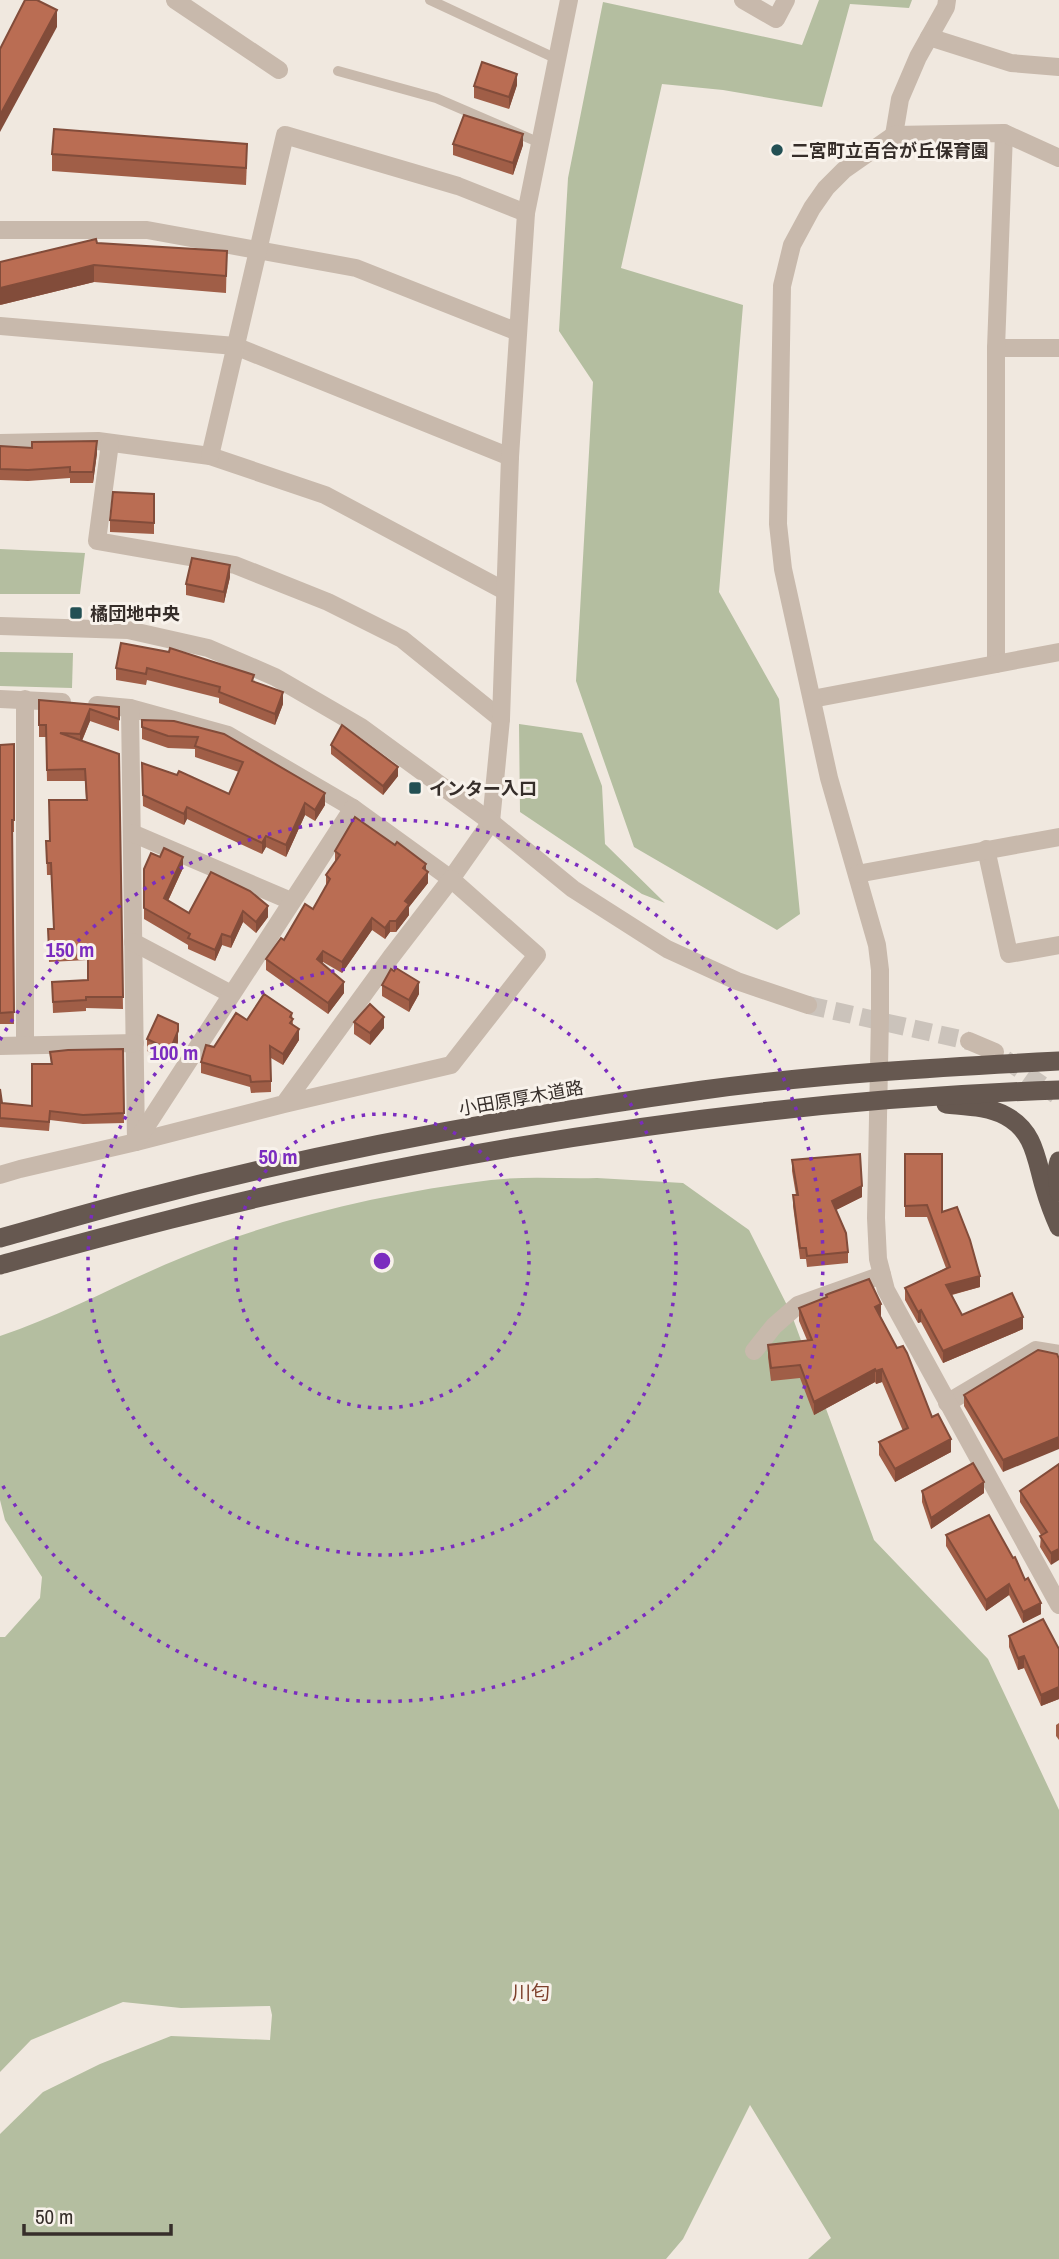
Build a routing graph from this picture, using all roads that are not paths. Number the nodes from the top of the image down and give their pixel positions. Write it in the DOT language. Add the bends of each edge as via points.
graph roads {
  1 [pos="174,0"];
  2 [pos="430,0"];
  3 [pos="569,0"];
  4 [pos="743,0"];
  5 [pos="786,0"];
  6 [pos="947,0"];
  7 [pos="929,37"];
  8 [pos="557,59"];
  9 [pos="1059,67"];
  10 [pos="279,70"];
  11 [pos="338,71"];
  12 [pos="1004,133"];
  13 [pos="894,135"];
  14 [pos="540,143"];
  15 [pos="1059,158"];
  16 [pos="526,213"];
  17 [pos="0,230"];
  18 [pos="258,250"];
  19 [pos="0,326"];
  20 [pos="518,332"];
  21 [pos="236,346"];
  22 [pos="996,348"];
  23 [pos="1059,348"];
  24 [pos="0,443"];
  25 [pos="110,443"];
  26 [pos="210,456"];
  27 [pos="510,457"];
  28 [pos="505,591"];
  29 [pos="0,626"];
  30 [pos="1059,652"];
  31 [pos="996,664"];
  32 [pos="0,699"];
  33 [pos="25,699"];
  34 [pos="812,699"];
  35 [pos="130,708"];
  36 [pos="501,719"];
  37 [pos="354,808"];
  38 [pos="491,822"];
  39 [pos="132,833"];
  40 [pos="1059,837"];
  41 [pos="986,849"];
  42 [pos="857,874"];
  43 [pos="451,879"];
  44 [pos="291,901"];
  45 [pos="133,942"];
  46 [pos="1059,945"];
  47 [pos="231,994"];
  48 [pos="808,1005"];
  49 [pos="969,1041"];
  50 [pos="135,1043"];
  51 [pos="25,1045"];
  52 [pos="0,1046"];
  53 [pos="995,1052"];
  54 [pos="1059,1061"];
  55 [pos="1059,1090"];
  56 [pos="900,1098"];
  57 [pos="284,1104"];
  58 [pos="136,1142"];
  59 [pos="1059,1161"];
  60 [pos="0,1175"];
  61 [pos="1059,1192"];
  62 [pos="1059,1227"];
  63 [pos="0,1238"];
  64 [pos="0,1265"];
  65 [pos="882,1275"];
  66 [pos="754,1352"];
  67 [pos="1059,1354"];
  68 [pos="947,1403"];
  69 [pos="1059,1604"];
  1 -- 10 [label="street"];
  2 -- 8 [label="lane"];
  3 -- 8 [label="street"];
  4 -- 5 [label="street" via="776,19"];
  6 -- 7 [label="street"];
  7 -- 9 [label="street" via="1011,64"];
  7 -- 13 [label="street" via="900,99"];
  8 -- 14 [label="street"];
  11 -- 14 [label="lane" via="436,98"];
  12 -- 13 [label="street"];
  12 -- 15 [label="street"];
  12 -- 22 [label="street"];
  13 -- 34 [label="street" via="844,170 811,208 792,245 782,286 778,524 783,569"];
  14 -- 16 [label="street"];
  16 -- 18 [label="street" via="458,186 285,135"];
  16 -- 20 [label="street"];
  17 -- 18 [label="street" via="147,230"];
  18 -- 20 [label="street" via="356,268"];
  18 -- 21 [label="street"];
  19 -- 21 [label="street"];
  20 -- 27 [label="street"];
  21 -- 26 [label="street"];
  21 -- 27 [label="street"];
  22 -- 23 [label="street"];
  22 -- 31 [label="street"];
  24 -- 25 [label="street"];
  25 -- 26 [label="street"];
  25 -- 36 [label="street" via="97,541 235,565 328,602 402,639"];
  26 -- 28 [label="street" via="325,495"];
  27 -- 28 [label="street"];
  28 -- 36 [label="street"];
  29 -- 38 [label="street" via="128,630 208,648 275,677 361,727"];
  30 -- 31 [label="street"];
  31 -- 34 [label="street"];
  32 -- 33 [label="street"];
  33 -- 35 [label="street"];
  33 -- 51 [label="street"];
  34 -- 42 [label="street"];
  35 -- 37 [label="street" via="228,735"];
  35 -- 39 [label="street"];
  36 -- 38 [label="street"];
  37 -- 43 [label="street"];
  37 -- 44 [label="street"];
  38 -- 43 [label="street"];
  38 -- 48 [label="street" via="573,889 667,949 737,981"];
  39 -- 44 [label="street"];
  39 -- 45 [label="street"];
  40 -- 41 [label="street"];
  41 -- 42 [label="street"];
  41 -- 46 [label="street" via="1009,954"];
  42 -- 65 [label="street" via="880,970 876,1217"];
  43 -- 57 [label="street"];
  43 -- 57 [label="street" via="537,955 451,1065"];
  44 -- 47 [label="street"];
  45 -- 47 [label="street"];
  45 -- 50 [label="street"];
  47 -- 58 [label="street"];
  49 -- 53 [label="street"];
  50 -- 51 [label="street"];
  50 -- 58 [label="street"];
  51 -- 52 [label="street"];
  54 -- 63 [label="highway, 小田原厚木道路" via="705,1090 508,1121 299,1162 143,1198"];
  55 -- 56 [label="highway"];
  56 -- 62 [label="highway" via="986,1109 1006,1116 1035,1147"];
  56 -- 64 [label="highway" via="706,1119 513,1148 330,1182"];
  57 -- 58 [label="street"];
  58 -- 60 [label="street"];
  59 -- 61 [label="highway"];
  65 -- 66 [label="street" via="798,1305"];
  65 -- 68 [label="street"];
  67 -- 68 [label="street" via="1036,1350"];
  68 -- 69 [label="street"];
}
